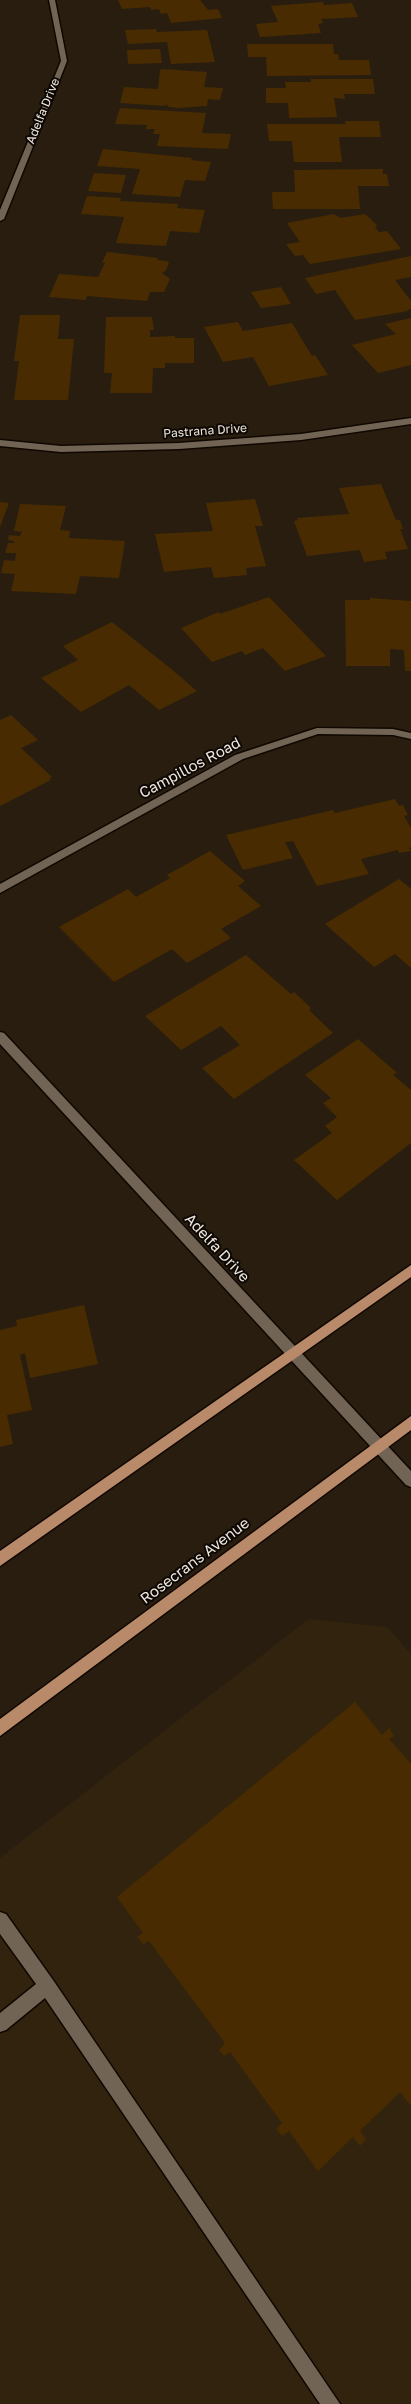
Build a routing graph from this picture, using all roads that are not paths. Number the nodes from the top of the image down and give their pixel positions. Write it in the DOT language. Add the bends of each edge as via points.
graph roads {
  1 [pos="52,0"];
  2 [pos="0,218"];
  3 [pos="411,421"];
  4 [pos="0,443"];
  5 [pos="411,736"];
  6 [pos="0,889"];
  7 [pos="0,1036"];
  8 [pos="411,1270"];
  9 [pos="292,1354"];
  10 [pos="411,1422"];
  11 [pos="378,1447"];
  12 [pos="411,1481"];
  13 [pos="0,1559"];
  14 [pos="0,1728"];
  15 [pos="0,1920"];
  16 [pos="47,1986"];
  17 [pos="0,2024"];
  18 [pos="330,2404"];
  1 -- 2 [label="street, Adelfa Drive" via="64,60"];
  3 -- 4 [label="street, Pastrana Drive" via="301,437 179,446 61,449"];
  5 -- 6 [label="street, Campillos Road" via="393,732 317,731 239,757"];
  7 -- 9 [label="street, Adelfa Drive"];
  8 -- 9 [label="main road"];
  9 -- 11 [label="street, Adelfa Drive"];
  9 -- 13 [label="main road"];
  10 -- 11 [label="main road, Rosecrans Avenue"];
  11 -- 12 [label="street, Adelfa Drive"];
  11 -- 14 [label="main road, Rosecrans Avenue"];
  15 -- 16 [label="street"];
  16 -- 17 [label="street"];
  16 -- 18 [label="street"];
}
